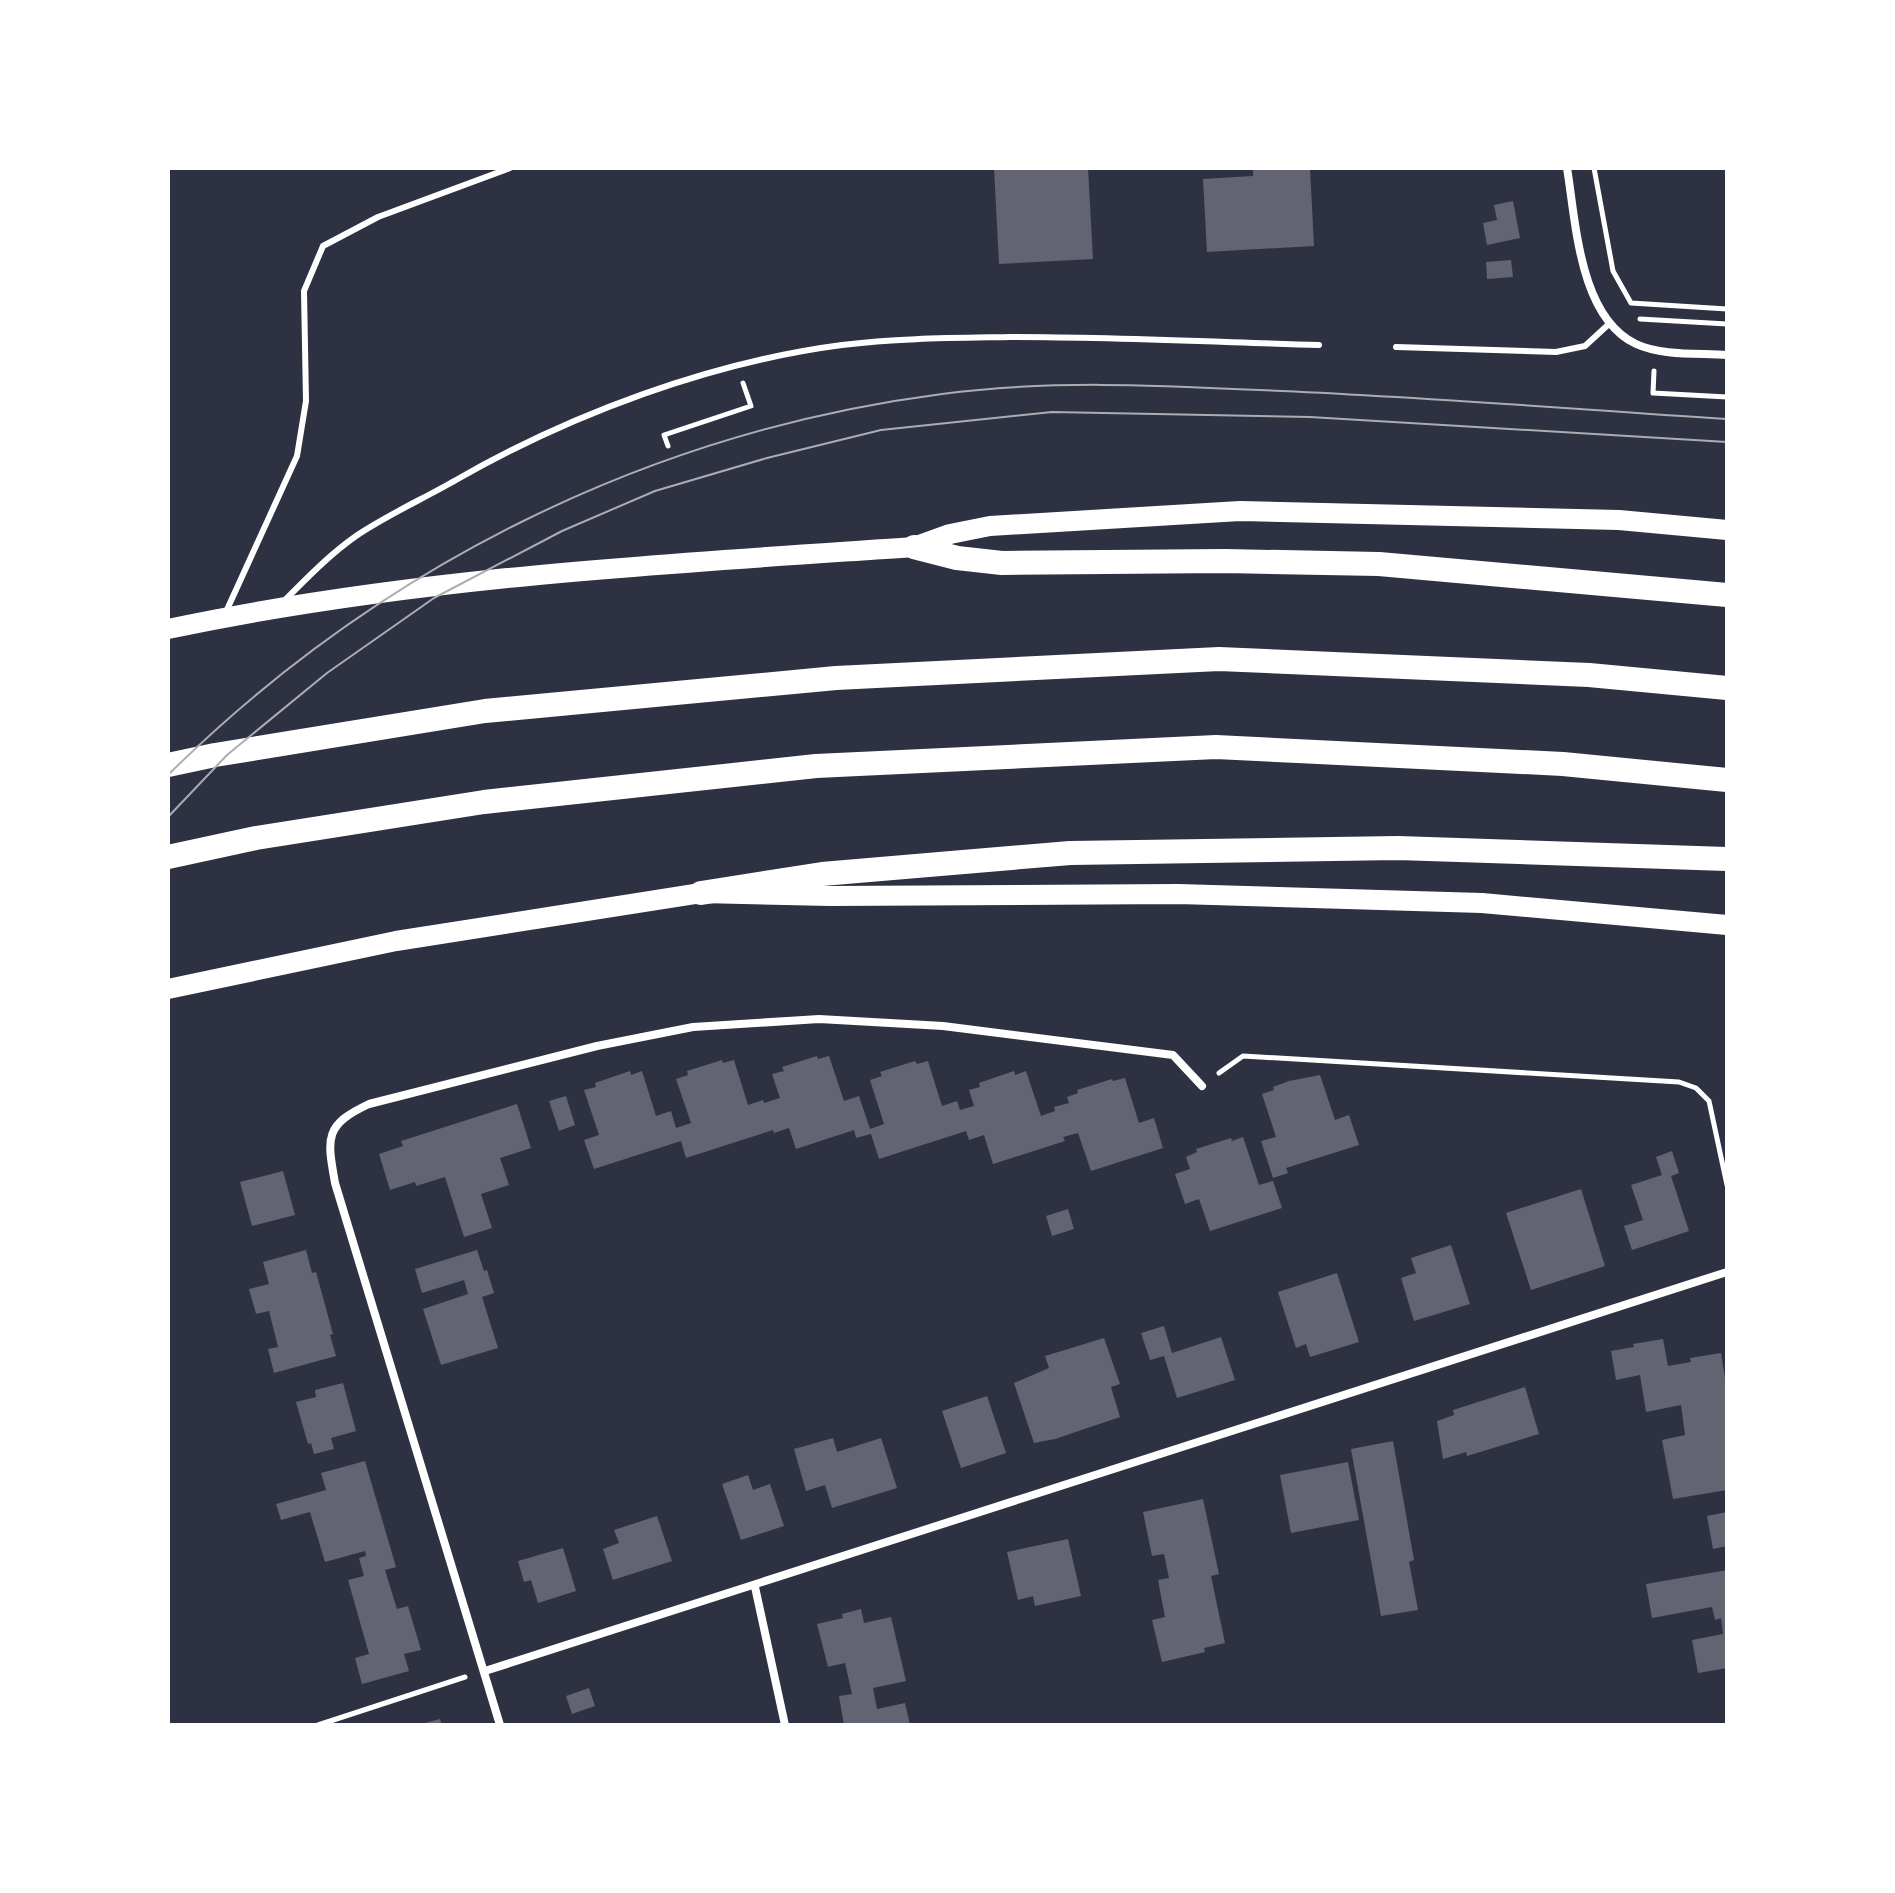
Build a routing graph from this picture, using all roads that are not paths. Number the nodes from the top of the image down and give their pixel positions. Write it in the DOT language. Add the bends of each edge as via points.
graph roads {
  1 [pos="510,168"];
  2 [pos="1567,168"];
  3 [pos="1610,323"];
  4 [pos="1319,345"];
  5 [pos="1396,347"];
  6 [pos="1727,355"];
  7 [pos="1727,530"];
  8 [pos="914,547"];
  9 [pos="1727,595"];
  10 [pos="280,606"];
  11 [pos="223,617"];
  12 [pos="168,629"];
  13 [pos="1727,688"];
  14 [pos="168,765"];
  15 [pos="1727,780"];
  16 [pos="168,857"];
  17 [pos="1727,859"];
  18 [pos="701,893"];
  19 [pos="1727,925"];
  20 [pos="168,989"];
  21 [pos="1202,1086"];
  22 [pos="1727,1272"];
  23 [pos="755,1587"];
  24 [pos="485,1671"];
  25 [pos="500,1725"];
  26 [pos="785,1725"];
  1 -- 11 [label="lane" via="378,217 323,246 304,291 306,401 297,456"];
  2 -- 3 [label="street" via="1589,286"];
  3 -- 5 [label="lane" via="1585,346 1556,352"];
  3 -- 6 [label="street" via="1638,345 1655,350"];
  4 -- 10 [label="lane" via="935,338 782,355 625,402 478,468 358,535"];
  7 -- 8 [label="main road" via="1619,520 1240,511 990,526"];
  8 -- 9 [label="highway" via="1002,563 1379,564"];
  8 -- 10 [label="main road" via="445,583"];
  10 -- 11 [label="main road"];
  11 -- 12 [label="main road"];
  13 -- 14 [label="highway" via="1589,675 1219,659 884,676 485,711"];
  15 -- 16 [label="highway" via="1563,764 1216,747 816,766 484,802"];
  17 -- 18 [label="highway" via="1398,848 1070,853 822,874"];
  18 -- 19 [label="main road" via="1178,894 1452,902"];
  18 -- 20 [label="main road" via="396,941"];
  21 -- 24 [label="street" via="1173,1055 943,1026 819,1019 693,1027 597,1046 369,1104 348,1114 332,1128 328,1146 335,1183"];
  22 -- 23 [label="street"];
  23 -- 24 [label="street"];
  23 -- 26 [label="street"];
  24 -- 25 [label="street"];
}
